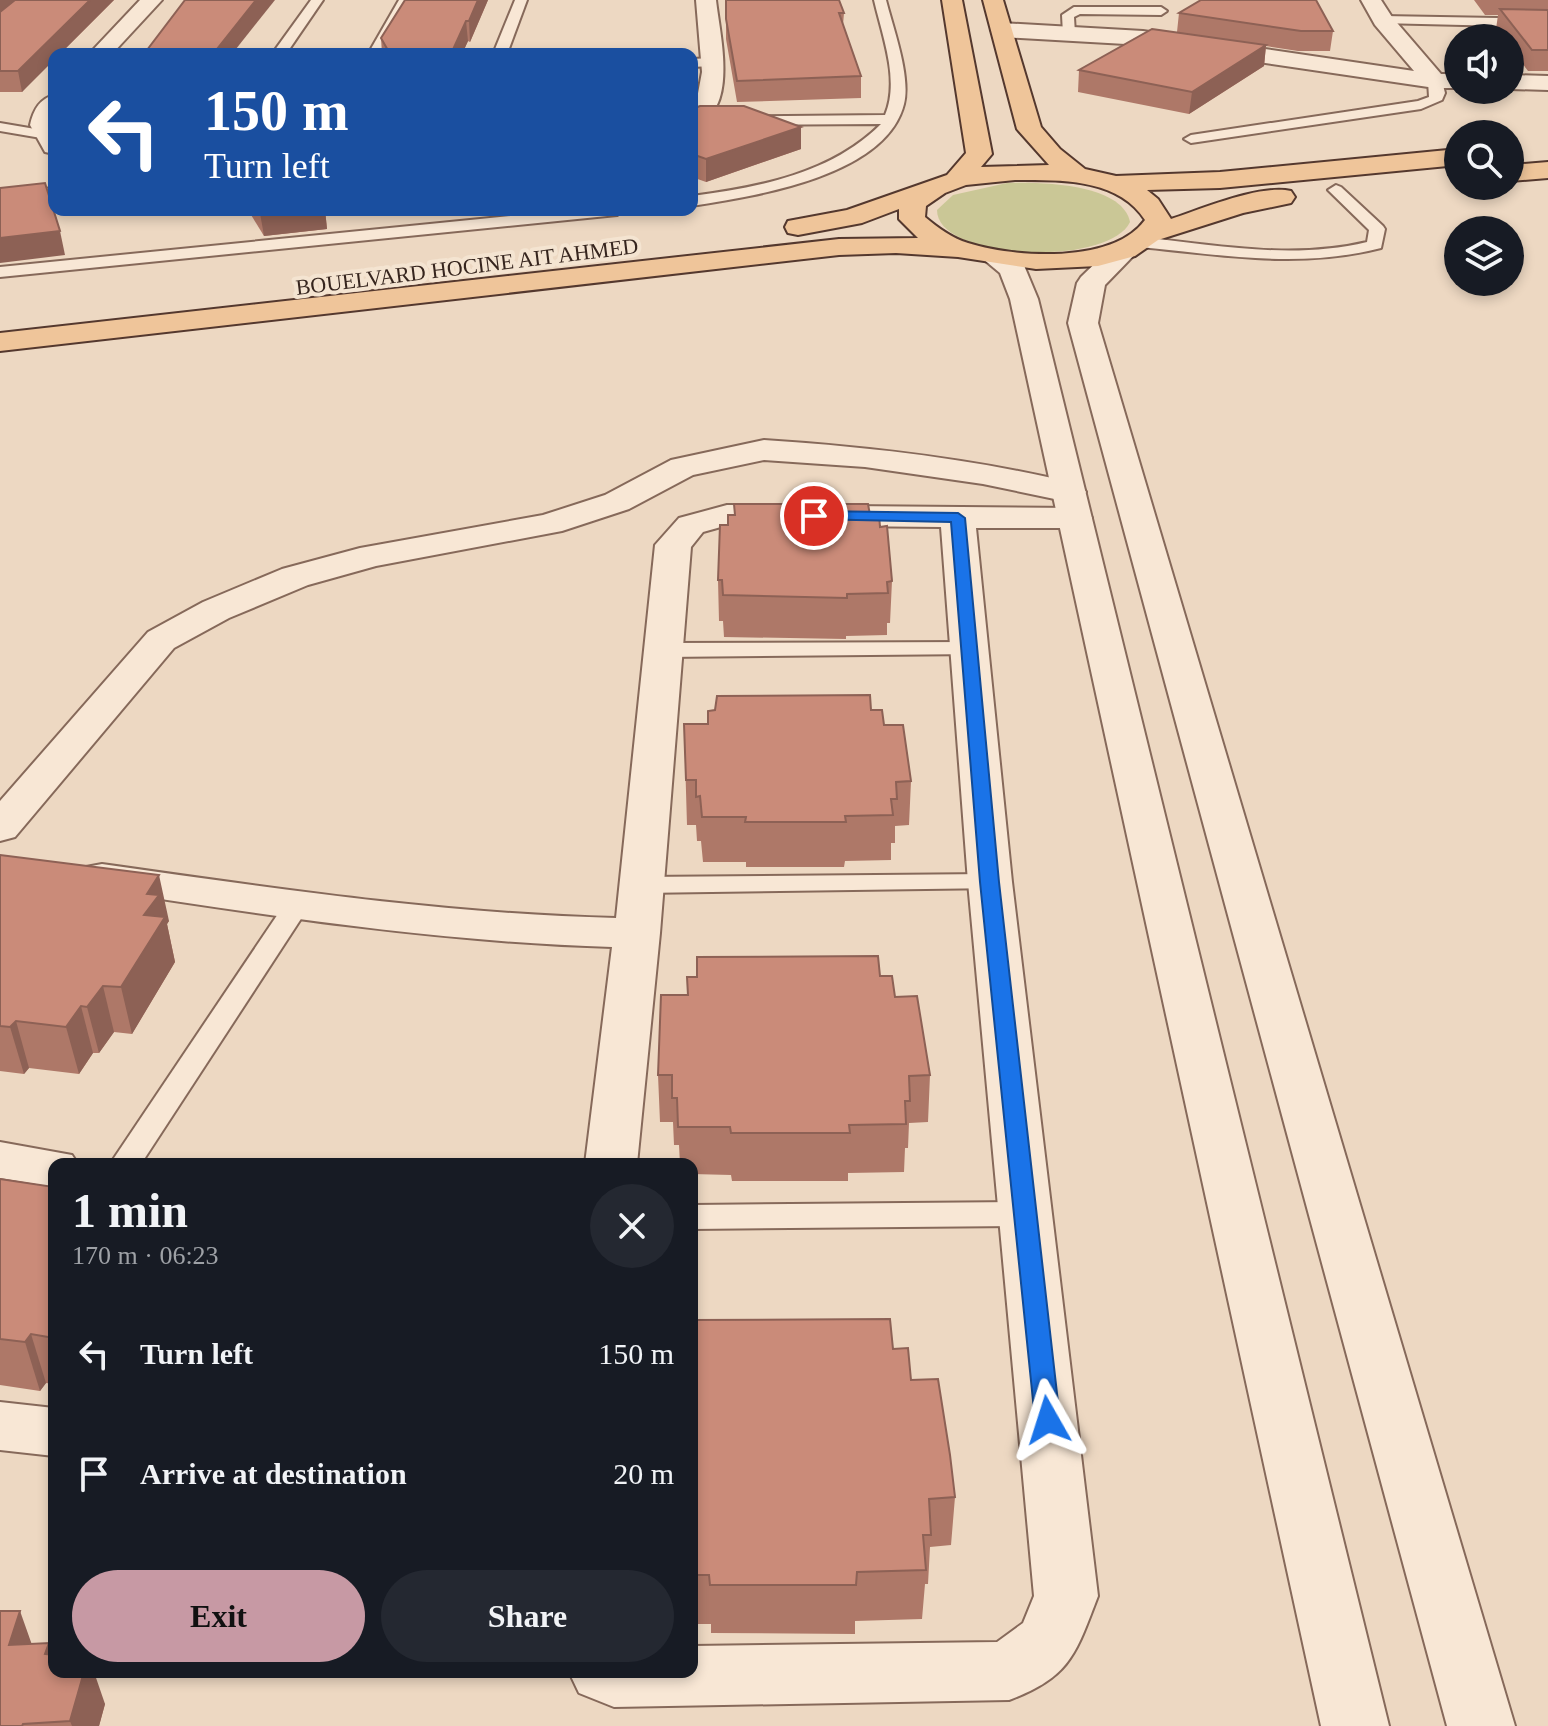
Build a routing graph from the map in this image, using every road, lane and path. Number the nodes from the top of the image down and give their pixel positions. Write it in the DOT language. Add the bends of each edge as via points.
graph roads {
  1 [pos="152,0"];
  2 [pos="317,0"];
  3 [pos="405,0"];
  4 [pos="521,0"];
  5 [pos="706,0"];
  6 [pos="880,0"];
  7 [pos="952,0"];
  8 [pos="993,0"];
  9 [pos="1371,0"];
  10 [pos="1161,11"];
  11 [pos="1383,20"];
  12 [pos="1548,23"];
  13 [pos="1002,30"];
  14 [pos="1069,34"];
  15 [pos="106,48"];
  16 [pos="283,48"];
  17 [pos="378,48"];
  18 [pos="502,48"];
  19 [pos="702,62"];
  20 [pos="1444,79"];
  21 [pos="1444,81"];
  22 [pos="1524,82"];
  23 [pos="1548,83"];
  24 [pos="1444,84"];
  25 [pos="48,109"];
  26 [pos="698,114"];
  27 [pos="892,119"];
  28 [pos="698,120"];
  29 [pos="0,127"];
  30 [pos="48,137"];
  31 [pos="1191,139"];
  32 [pos="48,140"];
  33 [pos="1548,150"];
  34 [pos="1524,152"];
  35 [pos="1444,158"];
  36 [pos="1548,170"];
  37 [pos="1524,172"];
  38 [pos="1078,176"];
  39 [pos="1444,178"];
  40 [pos="957,179"];
  41 [pos="1110,184"];
  42 [pos="929,189"];
  43 [pos="1336,190"];
  44 [pos="48,194"];
  45 [pos="0,198"];
  46 [pos="698,200"];
  47 [pos="557,216"];
  48 [pos="1140,242"];
  49 [pos="977,253"];
  50 [pos="0,272"];
  51 [pos="0,318"];
  52 [pos="0,342"];
  53 [pos="1072,505"];
  54 [pos="958,518"];
  55 [pos="971,649"];
  56 [pos="664,650"];
  57 [pos="5,849"];
  58 [pos="59,871"];
  59 [pos="990,882"];
  60 [pos="641,885"];
  61 [pos="297,905"];
  62 [pos="637,933"];
  63 [pos="129,1158"];
  64 [pos="612,1158"];
  65 [pos="0,1160"];
  66 [pos="48,1167"];
  67 [pos="1026,1214"];
  68 [pos="698,1217"];
  69 [pos="0,1426"];
  70 [pos="48,1431"];
  71 [pos="698,1676"];
  72 [pos="1350,1720"];
  73 [pos="1481,1726"];
  1 -- 15 [label="street"];
  2 -- 16 [label="lane"];
  3 -- 17 [label="lane"];
  4 -- 18 [label="lane"];
  5 -- 19 [label="street"];
  6 -- 27 [label="lane" via="898,101"];
  7 -- 40 [label="main road" via="979,154"];
  8 -- 13 [label="main road"];
  9 -- 11 [label="street"];
  10 -- 14 [label="lane" via="1078,10 1068,15"];
  11 -- 12 [label="lane"];
  11 -- 20 [label="street"];
  13 -- 14 [label="street"];
  13 -- 38 [label="main road" via="1029,129"];
  14 -- 21 [label="street" via="1143,38"];
  19 -- 26 [label="street" via="707,106"];
  22 -- 23 [label="street"];
  24 -- 31 [label="lane" via="1435,100 1421,105"];
  25 -- 30 [label="street" via="42,125"];
  27 -- 28 [label="lane"];
  27 -- 46 [label="lane" via="889,128 861,151 818,171 767,188"];
  29 -- 32 [label="lane"];
  33 -- 34 [label="main road"];
  35 -- 41 [label="main road" via="1220,180"];
  36 -- 37 [label="main road"];
  38 -- 40 [label="main road, BOUELVARD HOCINE AIT AHMED" via="1015,172"];
  38 -- 41 [label="main road, BOUELVARD HOCINE AIT AHMED"];
  39 -- 43 [label="main road"];
  40 -- 42 [label="main road, BOUELVARD HOCINE AIT AHMED"];
  41 -- 48 [label="main road" via="1153,206 1159,220"];
  42 -- 49 [label="main road" via="913,203 912,219 928,235"];
  42 -- 51 [label="main road, BOUELVARD HOCINE AIT AHMED" via="853,217 793,228"];
  43 -- 48 [label="main road" via="1237,206"];
  43 -- 48 [label="lane" via="1377,229 1375,245 1349,253 1293,255"];
  44 -- 45 [label="lane"];
  47 -- 50 [label="lane"];
  48 -- 49 [label="main road" via="1087,259 1043,261"];
  48 -- 73 [label="street" via="1091,283 1083,323"];
  49 -- 52 [label="main road" via="896,245 839,247"];
  49 -- 53 [label="street" via="1013,269"];
  53 -- 54 [label="street"];
  53 -- 57 [label="street" via="968,471 764,450 683,467 617,502 550,524 373,556 295,577 161,640"];
  53 -- 72 [label="street"];
  54 -- 55 [label="street"];
  54 -- 56 [label="street" via="727,515 691,525 673,545"];
  55 -- 56 [label="lane"];
  55 -- 59 [label="street"];
  56 -- 60 [label="street"];
  58 -- 61 [label="street"];
  59 -- 60 [label="lane"];
  59 -- 67 [label="street"];
  60 -- 62 [label="street"];
  61 -- 62 [label="street" via="522,930"];
  61 -- 63 [label="lane"];
  62 -- 64 [label="street"];
  65 -- 66 [label="street"];
  67 -- 68 [label="lane"];
  67 -- 71 [label="street" via="1066,1596 1048,1642 1009,1671"];
  69 -- 70 [label="street"];
}
